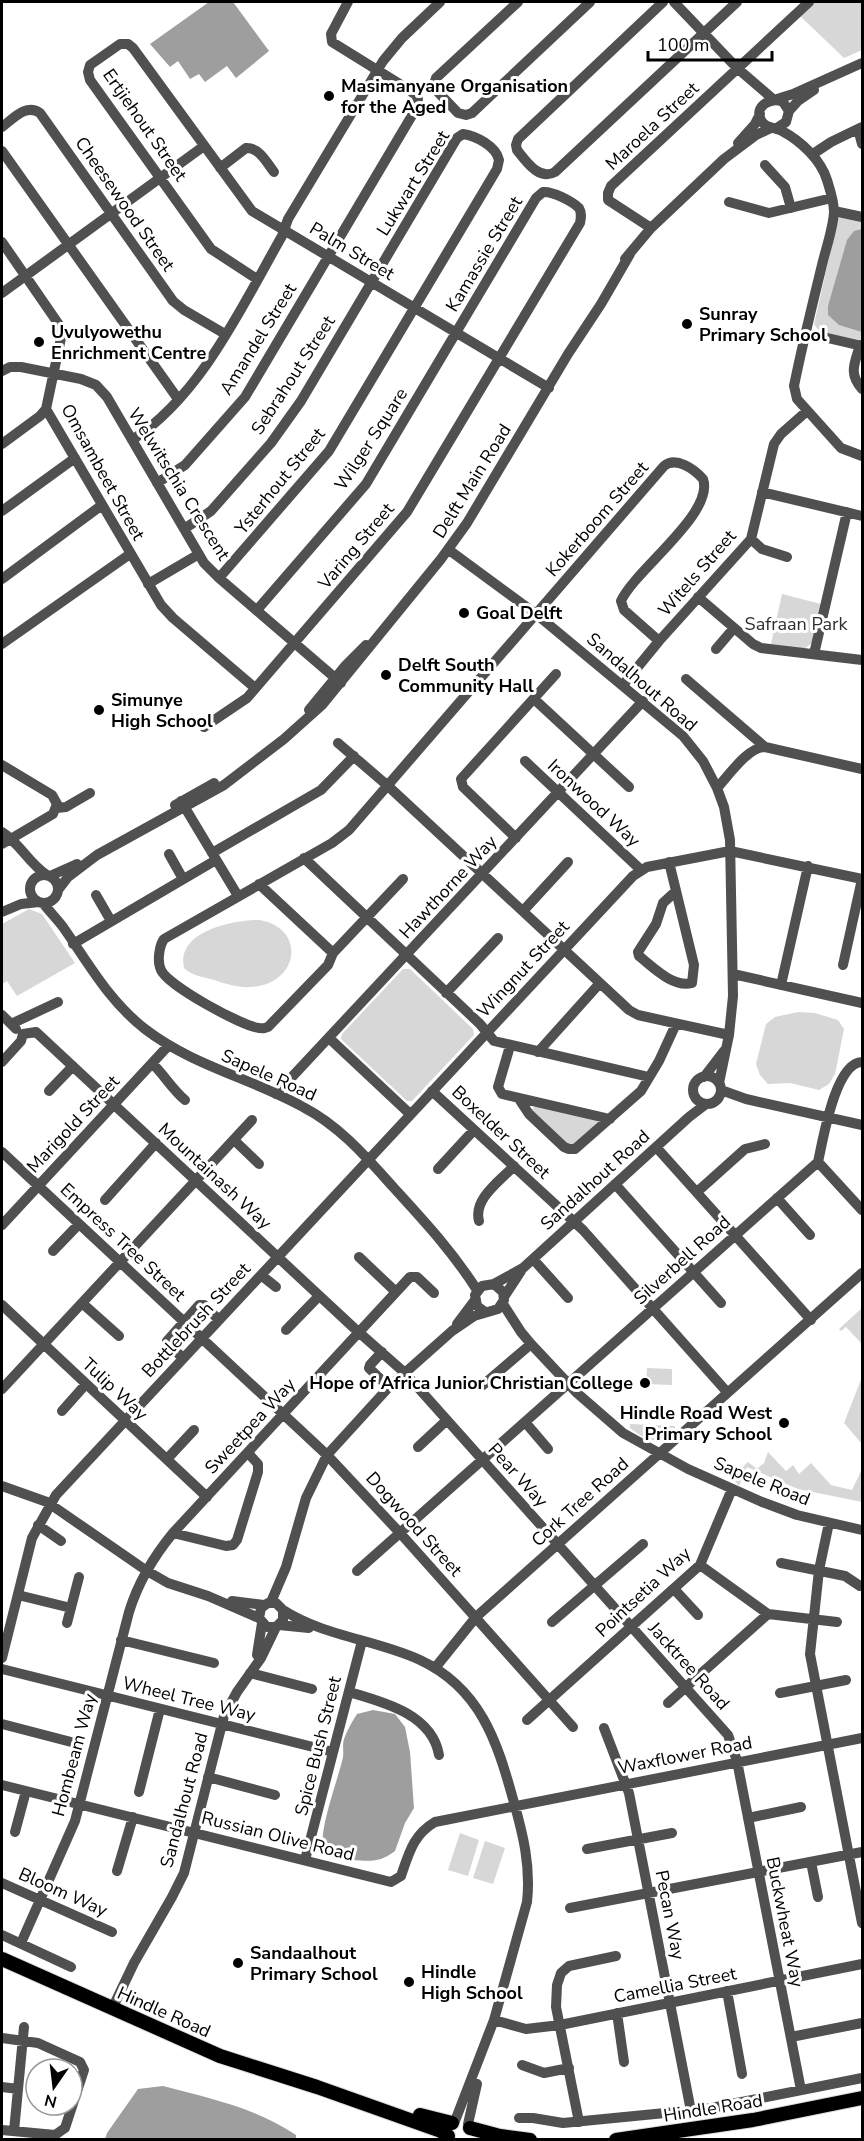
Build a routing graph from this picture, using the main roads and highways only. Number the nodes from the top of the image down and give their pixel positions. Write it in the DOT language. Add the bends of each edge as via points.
graph roads {
  1 [pos="2,1959"];
  2 [pos="862,2098"];
  3 [pos="862,2105"];
  4 [pos="815,2108"];
  5 [pos="457,2132"];
  6 [pos="530,2139"];
  7 [pos="616,2139"];
  1 -- 5 [label="main road, Hindle Road" via="220,2056"];
  2 -- 4 [label="main road, Hindle Road"];
  3 -- 4 [label="main road, Hindle Road"];
  4 -- 7 [label="main road, Hindle Road" via="696,2130"];
  5 -- 6 [label="main road, Hindle Road"];
}
